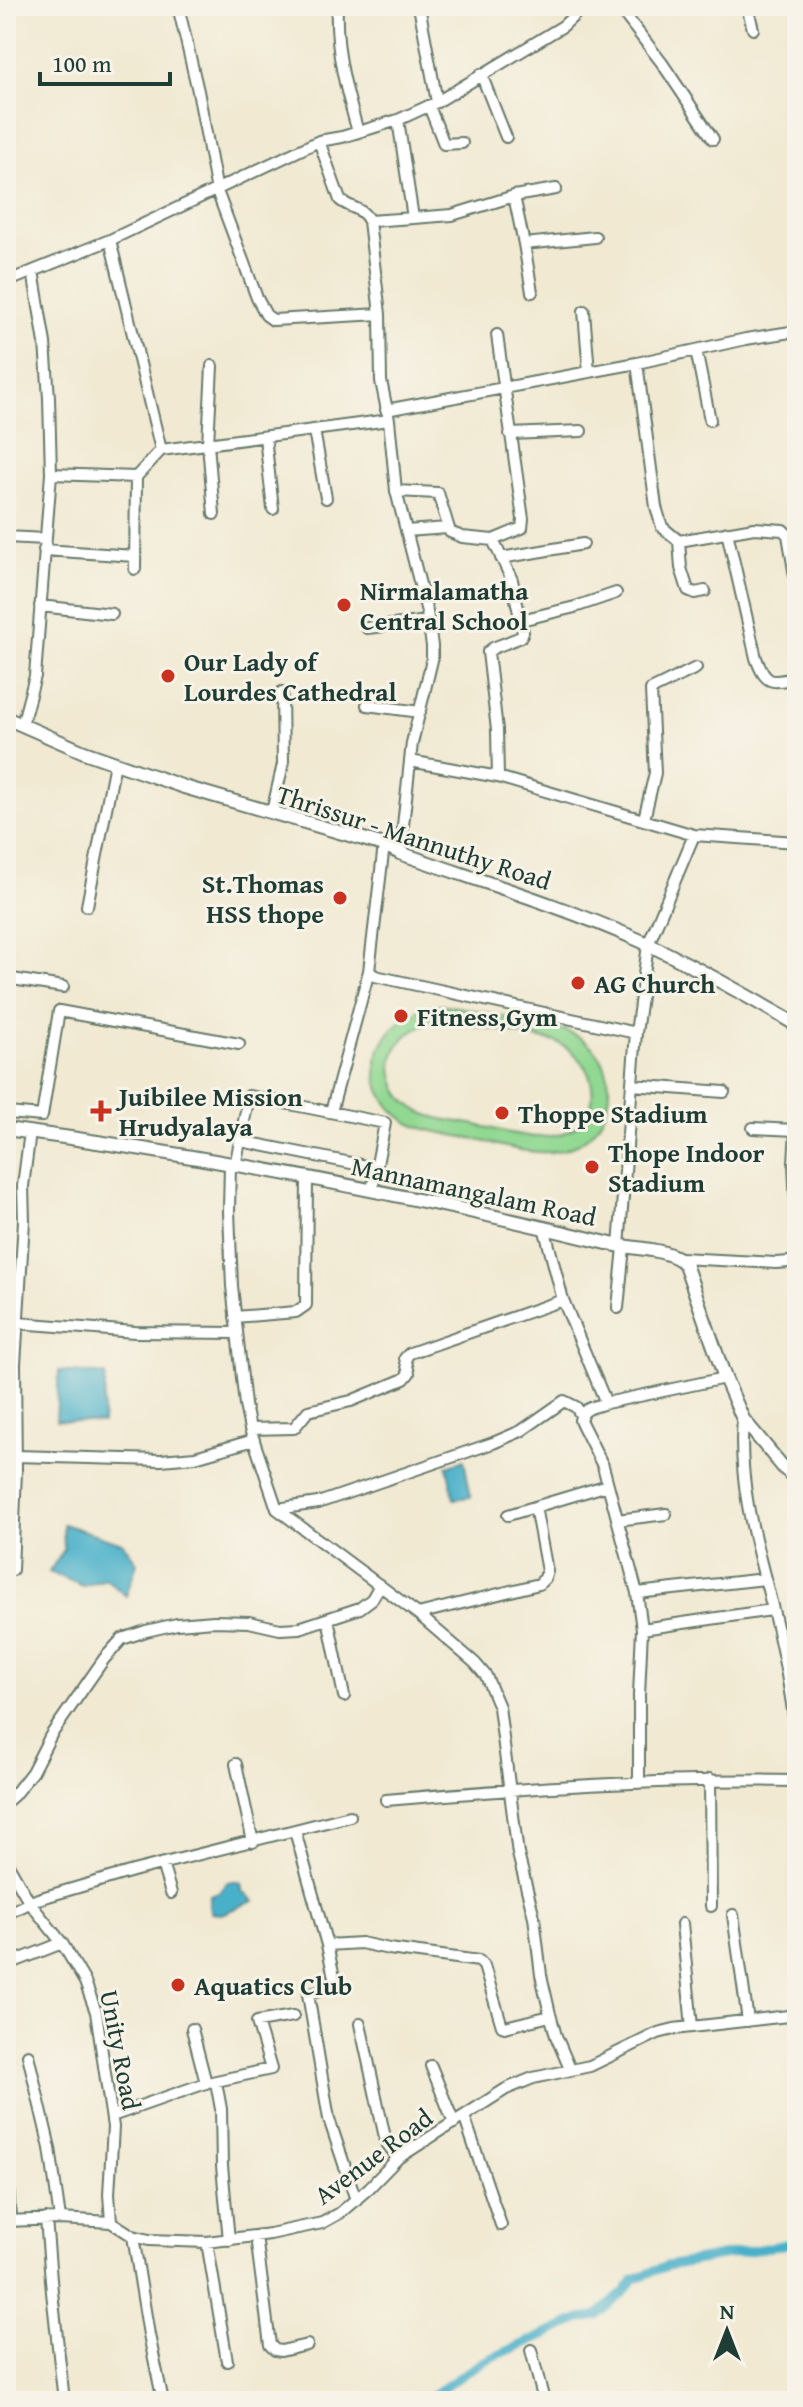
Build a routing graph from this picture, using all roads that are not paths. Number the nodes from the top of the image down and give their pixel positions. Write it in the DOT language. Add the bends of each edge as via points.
graph roads {
  1 [pos="178,6"];
  2 [pos="337,6"];
  3 [pos="419,6"];
  4 [pos="584,6"];
  5 [pos="618,6"];
  6 [pos="747,6"];
  7 [pos="753,29"];
  8 [pos="481,74"];
  9 [pos="433,104"];
  10 [pos="398,120"];
  11 [pos="358,132"];
  12 [pos="506,137"];
  13 [pos="713,139"];
  14 [pos="319,141"];
  15 [pos="462,143"];
  16 [pos="556,189"];
  17 [pos="217,191"];
  18 [pos="514,196"];
  19 [pos="413,218"];
  20 [pos="369,221"];
  21 [pos="595,237"];
  22 [pos="110,240"];
  23 [pos="524,244"];
  24 [pos="33,271"];
  25 [pos="6,282"];
  26 [pos="532,292"];
  27 [pos="584,311"];
  28 [pos="380,314"];
  29 [pos="797,331"];
  30 [pos="497,335"];
  31 [pos="696,350"];
  32 [pos="637,363"];
  33 [pos="212,366"];
  34 [pos="589,372"];
  35 [pos="503,388"];
  36 [pos="387,415"];
  37 [pos="710,420"];
  38 [pos="314,430"];
  39 [pos="581,431"];
  40 [pos="510,434"];
  41 [pos="265,437"];
  42 [pos="208,444"];
  43 [pos="161,450"];
  44 [pos="51,474"];
  45 [pos="136,477"];
  46 [pos="396,491"];
  47 [pos="326,498"];
  48 [pos="273,509"];
  49 [pos="214,514"];
  50 [pos="448,528"];
  51 [pos="406,531"];
  52 [pos="727,532"];
  53 [pos="6,537"];
  54 [pos="493,540"];
  55 [pos="679,541"];
  56 [pos="583,544"];
  57 [pos="45,545"];
  58 [pos="135,556"];
  59 [pos="501,558"];
  60 [pos="135,569"];
  61 [pos="797,588"];
  62 [pos="705,591"];
  63 [pos="616,593"];
  64 [pos="40,606"];
  65 [pos="112,614"];
  66 [pos="521,620"];
  67 [pos="428,621"];
  68 [pos="367,628"];
  69 [pos="696,668"];
  70 [pos="797,677"];
  71 [pos="282,692"];
  72 [pos="367,705"];
  73 [pos="420,712"];
  74 [pos="6,718"];
  75 [pos="22,725"];
  76 [pos="410,761"];
  77 [pos="115,763"];
  78 [pos="498,777"];
  79 [pos="272,812"];
  80 [pos="644,819"];
  81 [pos="694,835"];
  82 [pos="797,842"];
  83 [pos="384,845"];
  84 [pos="400,853"];
  85 [pos="87,906"];
  86 [pos="648,945"];
  87 [pos="369,971"];
  88 [pos="6,978"];
  89 [pos="63,987"];
  90 [pos="797,1025"];
  91 [pos="636,1033"];
  92 [pos="239,1044"];
  93 [pos="632,1085"];
  94 [pos="724,1092"];
  95 [pos="7,1112"];
  96 [pos="331,1112"];
  97 [pos="797,1113"];
  98 [pos="753,1128"];
  99 [pos="7,1129"];
  100 [pos="796,1130"];
  101 [pos="30,1132"];
  102 [pos="241,1141"];
  103 [pos="233,1165"];
  104 [pos="376,1168"];
  105 [pos="307,1178"];
  106 [pos="372,1190"];
  107 [pos="544,1227"];
  108 [pos="797,1230"];
  109 [pos="622,1246"];
  110 [pos="797,1257"];
  111 [pos="680,1258"];
  112 [pos="563,1300"];
  113 [pos="618,1308"];
  114 [pos="235,1317"];
  115 [pos="18,1323"];
  116 [pos="237,1333"];
  117 [pos="725,1378"];
  118 [pos="606,1403"];
  119 [pos="581,1415"];
  120 [pos="743,1419"];
  121 [pos="252,1434"];
  122 [pos="16,1456"];
  123 [pos="797,1480"];
  124 [pos="608,1485"];
  125 [pos="277,1509"];
  126 [pos="536,1512"];
  127 [pos="666,1514"];
  128 [pos="508,1515"];
  129 [pos="617,1520"];
  130 [pos="12,1570"];
  131 [pos="765,1579"];
  132 [pos="380,1585"];
  133 [pos="637,1593"];
  134 [pos="772,1610"];
  135 [pos="418,1614"];
  136 [pos="328,1619"];
  137 [pos="642,1629"];
  138 [pos="344,1696"];
  139 [pos="797,1743"];
  140 [pos="236,1764"];
  141 [pos="710,1779"];
  142 [pos="797,1781"];
  143 [pos="639,1782"];
  144 [pos="508,1790"];
  145 [pos="386,1800"];
  146 [pos="6,1802"];
  147 [pos="350,1816"];
  148 [pos="295,1831"];
  149 [pos="253,1842"];
  150 [pos="6,1861"];
  151 [pos="162,1864"];
  152 [pos="171,1893"];
  153 [pos="30,1903"];
  154 [pos="711,1906"];
  155 [pos="6,1914"];
  156 [pos="733,1915"];
  157 [pos="682,1924"];
  158 [pos="62,1943"];
  159 [pos="327,1945"];
  160 [pos="6,1965"];
  161 [pos="797,2015"];
  162 [pos="293,2016"];
  163 [pos="550,2016"];
  164 [pos="748,2021"];
  165 [pos="360,2024"];
  166 [pos="692,2027"];
  167 [pos="192,2029"];
  168 [pos="28,2055"];
  169 [pos="431,2066"];
  170 [pos="570,2069"];
  171 [pos="213,2086"];
  172 [pos="112,2116"];
  173 [pos="459,2120"];
  174 [pos="6,2130"];
  175 [pos="398,2158"];
  176 [pos="356,2200"];
  177 [pos="46,2219"];
  178 [pos="60,2219"];
  179 [pos="8,2221"];
  180 [pos="111,2222"];
  181 [pos="501,2225"];
  182 [pos="133,2236"];
  183 [pos="256,2236"];
  184 [pos="229,2240"];
  185 [pos="207,2242"];
  186 [pos="307,2345"];
  187 [pos="531,2350"];
  188 [pos="227,2361"];
  189 [pos="64,2401"];
  190 [pos="163,2401"];
  191 [pos="544,2401"];
  1 -- 17 [label="street"];
  2 -- 11 [label="street" via="338,55"];
  3 -- 9 [label="street"];
  4 -- 8 [label="street" via="563,26"];
  5 -- 13 [label="street"];
  6 -- 7 [label="street"];
  8 -- 9 [label="street"];
  8 -- 12 [label="street"];
  9 -- 10 [label="street"];
  9 -- 15 [label="street" via="444,144"];
  10 -- 11 [label="street"];
  10 -- 19 [label="street"];
  11 -- 14 [label="street"];
  14 -- 17 [label="street"];
  14 -- 20 [label="street" via="340,200 357,207"];
  16 -- 18 [label="street"];
  17 -- 22 [label="street"];
  17 -- 28 [label="street" via="266,315 273,320"];
  18 -- 19 [label="street" via="452,215"];
  18 -- 23 [label="street"];
  19 -- 20 [label="street"];
  20 -- 28 [label="street"];
  21 -- 23 [label="street"];
  22 -- 24 [label="street"];
  22 -- 43 [label="street"];
  23 -- 26 [label="street"];
  24 -- 25 [label="street"];
  24 -- 44 [label="street" via="45,343"];
  27 -- 34 [label="street"];
  28 -- 36 [label="street"];
  29 -- 31 [label="street"];
  30 -- 35 [label="street"];
  31 -- 32 [label="street"];
  31 -- 37 [label="street"];
  32 -- 34 [label="street"];
  32 -- 55 [label="street" via="656,507 662,527"];
  33 -- 42 [label="street"];
  34 -- 35 [label="street"];
  35 -- 36 [label="street"];
  35 -- 40 [label="street"];
  36 -- 38 [label="street"];
  36 -- 46 [label="street"];
  38 -- 41 [label="street"];
  38 -- 47 [label="street"];
  39 -- 40 [label="street"];
  40 -- 54 [label="street" via="522,528"];
  41 -- 42 [label="street"];
  41 -- 48 [label="street"];
  42 -- 43 [label="street"];
  42 -- 49 [label="street"];
  43 -- 45 [label="street"];
  44 -- 45 [label="street"];
  44 -- 57 [label="street"];
  45 -- 58 [label="street"];
  46 -- 50 [label="street" via="438,493"];
  46 -- 51 [label="street"];
  50 -- 51 [label="street"];
  50 -- 54 [label="street" via="455,536"];
  51 -- 67 [label="street"];
  52 -- 55 [label="street"];
  52 -- 61 [label="street" via="783,530"];
  52 -- 70 [label="street" via="762,676 779,682"];
  53 -- 57 [label="street"];
  54 -- 59 [label="street"];
  55 -- 62 [label="street" via="688,590"];
  56 -- 59 [label="street"];
  57 -- 58 [label="street"];
  57 -- 64 [label="street"];
  58 -- 60 [label="street"];
  59 -- 66 [label="street"];
  63 -- 66 [label="street"];
  64 -- 65 [label="street"];
  64 -- 75 [label="street" via="35,676"];
  66 -- 78 [label="street" via="521,637 488,652"];
  67 -- 68 [label="street"];
  67 -- 73 [label="street" via="432,660"];
  69 -- 80 [label="street" via="651,690 655,773"];
  71 -- 79 [label="street" via="283,764"];
  72 -- 73 [label="street"];
  73 -- 76 [label="street"];
  74 -- 75 [label="main road, Thrissur - Mannuthy Road"];
  75 -- 77 [label="main road, Thrissur - Mannuthy Road"];
  76 -- 78 [label="street"];
  76 -- 84 [label="street"];
  77 -- 79 [label="main road, Thrissur - Mannuthy Road"];
  77 -- 85 [label="street"];
  78 -- 80 [label="street"];
  79 -- 83 [label="main road, Thrissur - Mannuthy Road"];
  80 -- 81 [label="street"];
  81 -- 82 [label="street"];
  81 -- 86 [label="street"];
  83 -- 84 [label="main road, Thrissur - Mannuthy Road"];
  83 -- 87 [label="street"];
  84 -- 86 [label="main road, Thrissur - Mannuthy Road"];
  86 -- 90 [label="main road, Thrissur - Mannuthy Road"];
  86 -- 91 [label="street"];
  87 -- 91 [label="street"];
  87 -- 96 [label="street"];
  88 -- 89 [label="street"];
  91 -- 93 [label="street"];
  92 -- 95 [label="street" via="59,1011 42,1116"];
  93 -- 94 [label="street"];
  93 -- 109 [label="street"];
  95 -- 99 [label="street"];
  96 -- 102 [label="street" via="249,1096"];
  96 -- 104 [label="street" via="385,1123"];
  97 -- 100 [label="street"];
  98 -- 100 [label="street"];
  99 -- 101 [label="main road, Mannamangalam Road"];
  100 -- 108 [label="street"];
  101 -- 103 [label="main road, Mannamangalam Road"];
  101 -- 115 [label="street"];
  102 -- 103 [label="street"];
  102 -- 104 [label="street"];
  103 -- 105 [label="main road, Mannamangalam Road"];
  103 -- 114 [label="street" via="229,1211"];
  104 -- 106 [label="street"];
  105 -- 106 [label="main road, Mannamangalam Road"];
  105 -- 114 [label="street" via="306,1305 296,1312"];
  106 -- 107 [label="main road, Mannamangalam Road"];
  107 -- 109 [label="main road, Mannamangalam Road"];
  107 -- 112 [label="street"];
  109 -- 111 [label="main road, Mannamangalam Road"];
  109 -- 113 [label="street"];
  110 -- 111 [label="street" via="776,1263"];
  111 -- 117 [label="main road"];
  112 -- 118 [label="street"];
  112 -- 121 [label="street" via="410,1353 404,1379 351,1401 308,1411 294,1428"];
  114 -- 116 [label="street"];
  115 -- 116 [label="street"];
  115 -- 122 [label="street"];
  116 -- 121 [label="street"];
  117 -- 118 [label="street"];
  117 -- 120 [label="main road"];
  118 -- 119 [label="street"];
  119 -- 124 [label="street"];
  119 -- 125 [label="street" via="564,1401 493,1443 336,1498"];
  120 -- 123 [label="main road"];
  120 -- 131 [label="street" via="745,1491"];
  121 -- 122 [label="street" via="195,1457"];
  121 -- 125 [label="street"];
  122 -- 130 [label="street"];
  124 -- 128 [label="street"];
  124 -- 129 [label="street"];
  125 -- 132 [label="street"];
  126 -- 135 [label="street" via="547,1571 539,1584"];
  127 -- 129 [label="street"];
  129 -- 133 [label="street"];
  131 -- 133 [label="street"];
  131 -- 134 [label="street"];
  132 -- 135 [label="street"];
  132 -- 136 [label="street" via="360,1608"];
  133 -- 137 [label="street"];
  134 -- 137 [label="street"];
  134 -- 139 [label="street"];
  135 -- 144 [label="street" via="486,1676 499,1707"];
  136 -- 138 [label="street"];
  136 -- 146 [label="street" via="280,1629 249,1622 177,1624 122,1639"];
  137 -- 143 [label="street"];
  140 -- 149 [label="street"];
  141 -- 142 [label="street"];
  141 -- 143 [label="street"];
  141 -- 154 [label="street"];
  143 -- 144 [label="street"];
  144 -- 145 [label="street"];
  144 -- 163 [label="street"];
  147 -- 148 [label="street"];
  148 -- 149 [label="street"];
  148 -- 159 [label="street"];
  149 -- 151 [label="street"];
  150 -- 153 [label="street, Unity Road"];
  151 -- 152 [label="street"];
  151 -- 153 [label="street"];
  153 -- 155 [label="street"];
  153 -- 158 [label="street, Unity Road"];
  156 -- 164 [label="street"];
  157 -- 166 [label="street"];
  158 -- 160 [label="street"];
  158 -- 172 [label="street, Unity Road" via="96,2012"];
  159 -- 163 [label="street" via="361,1943 479,1961 502,2026"];
  159 -- 176 [label="street" via="336,1986 308,1994 329,2119"];
  161 -- 164 [label="street, Avenue Road"];
  162 -- 171 [label="street" via="257,2022 271,2069"];
  163 -- 170 [label="street"];
  164 -- 166 [label="street, Avenue Road"];
  165 -- 175 [label="street" via="386,2142"];
  166 -- 170 [label="street, Avenue Road" via="658,2033 590,2066"];
  167 -- 171 [label="street"];
  168 -- 178 [label="street"];
  169 -- 173 [label="street"];
  170 -- 173 [label="street, Avenue Road" via="506,2089"];
  171 -- 172 [label="street"];
  171 -- 184 [label="street"];
  172 -- 180 [label="street, Unity Road"];
  173 -- 175 [label="street, Avenue Road"];
  173 -- 181 [label="street"];
  174 -- 179 [label="street"];
  175 -- 176 [label="street, Avenue Road"];
  176 -- 183 [label="street, Avenue Road" via="322,2223"];
  177 -- 178 [label="street, Avenue Road"];
  177 -- 179 [label="street, Avenue Road"];
  177 -- 189 [label="street"];
  178 -- 180 [label="street, Avenue Road"];
  180 -- 182 [label="street, Avenue Road"];
  182 -- 185 [label="street, Avenue Road"];
  182 -- 190 [label="street"];
  183 -- 184 [label="street, Avenue Road"];
  183 -- 186 [label="street" via="270,2345 281,2351"];
  184 -- 185 [label="street, Avenue Road"];
  185 -- 188 [label="street"];
  187 -- 191 [label="street"];
}
